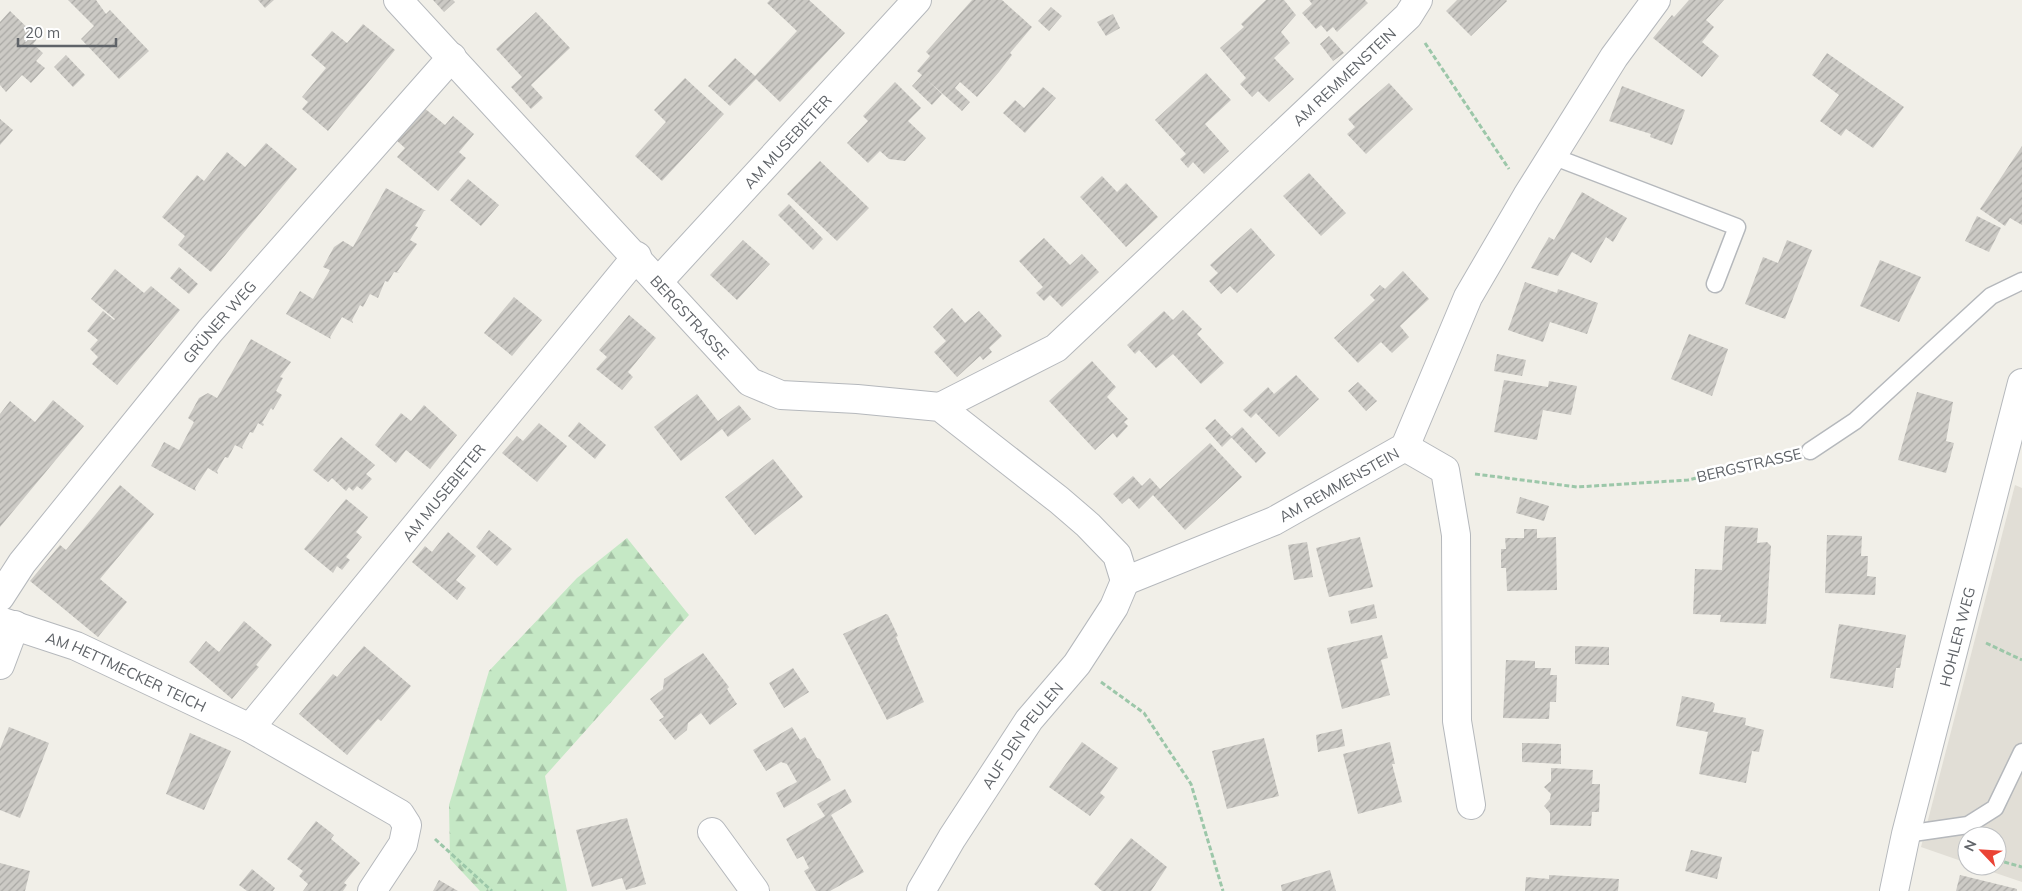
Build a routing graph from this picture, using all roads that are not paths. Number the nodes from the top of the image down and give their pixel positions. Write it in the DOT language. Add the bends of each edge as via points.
graph roads {
  1 [pos="398,0"];
  2 [pos="917,0"];
  3 [pos="1656,0"];
  4 [pos="1413,8"];
  5 [pos="452,57"];
  6 [pos="1552,156"];
  7 [pos="637,256"];
  8 [pos="2022,281"];
  9 [pos="658,282"];
  10 [pos="1715,284"];
  11 [pos="2022,383"];
  12 [pos="940,407"];
  13 [pos="1405,448"];
  14 [pos="1810,451"];
  15 [pos="1125,581"];
  16 [pos="0,597"];
  17 [pos="8,623"];
  18 [pos="0,665"];
  19 [pos="250,728"];
  20 [pos="2022,752"];
  21 [pos="1471,805"];
  22 [pos="712,832"];
  23 [pos="1906,834"];
  24 [pos="372,891"];
  25 [pos="755,891"];
  26 [pos="921,891"];
  27 [pos="1894,891"];
  1 -- 5 [label="street, BERGSTRASSE"];
  2 -- 9 [label="street, AM MUSEBIETER"];
  3 -- 6 [label="street, AM REMMENSTEIN" via="1624,41"];
  4 -- 12 [label="street, AM REMMENSTEIN" via="1056,348"];
  5 -- 7 [label="street, BERGSTRASSE"];
  5 -- 16 [label="street, GRÜNER WEG" via="210,331 22,564"];
  6 -- 10 [label="lane" via="1738,227"];
  6 -- 13 [label="street, AM REMMENSTEIN" via="1468,297"];
  7 -- 9 [label="street, BERGSTRASSE"];
  7 -- 19 [label="street, AM MUSEBIETER"];
  8 -- 14 [label="lane, BERGSTRASSE" via="1991,296 1855,422"];
  9 -- 12 [label="street, BERGSTRASSE" via="750,382 781,395 857,398"];
  11 -- 23 [label="street, HOHLER WEG"];
  12 -- 15 [label="street" via="1059,500 1117,555"];
  13 -- 15 [label="street, AM REMMENSTEIN" via="1274,521"];
  13 -- 21 [label="street" via="1445,470 1456,535 1457,721"];
  15 -- 26 [label="street, AUF DEN PEULEN" via="1114,607 1077,664 1029,720"];
  17 -- 18 [label="street"];
  17 -- 19 [label="street, AM HETTMECKER TEICH" via="76,646"];
  19 -- 24 [label="street, AM HETTMECKER TEICH" via="400,814 407,825 403,844"];
  20 -- 23 [label="lane" via="1995,808 1968,825"];
  22 -- 25 [label="street"];
  23 -- 27 [label="street, HOHLER WEG"];
}
